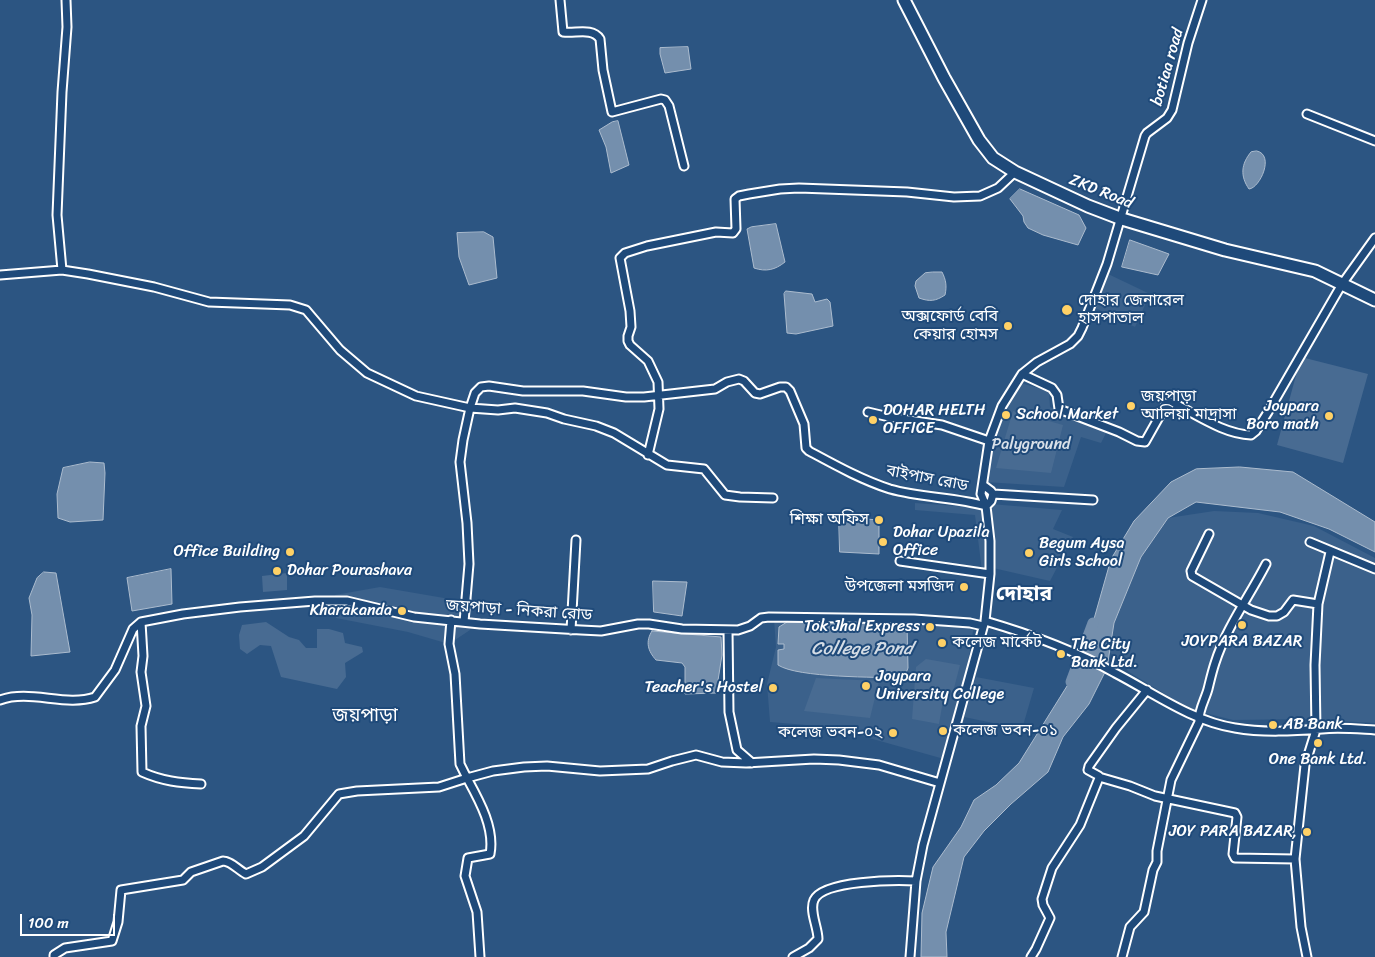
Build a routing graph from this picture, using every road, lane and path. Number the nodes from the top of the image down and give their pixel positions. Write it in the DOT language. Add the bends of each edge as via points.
graph roads {
  1 [pos="66,0"];
  2 [pos="560,0"];
  3 [pos="904,0"];
  4 [pos="1202,0"];
  5 [pos="1307,114"];
  6 [pos="1375,141"];
  7 [pos="684,166"];
  8 [pos="1014,172"];
  9 [pos="1122,218"];
  10 [pos="1375,238"];
  11 [pos="62,270"];
  12 [pos="0,275"];
  13 [pos="1342,284"];
  14 [pos="1375,300"];
  15 [pos="1022,374"];
  16 [pos="660,395"];
  17 [pos="470,408"];
  18 [pos="868,412"];
  19 [pos="989,441"];
  20 [pos="648,455"];
  21 [pos="983,485"];
  22 [pos="993,494"];
  23 [pos="773,498"];
  24 [pos="1093,500"];
  25 [pos="986,506"];
  26 [pos="1209,534"];
  27 [pos="576,540"];
  28 [pos="1310,542"];
  29 [pos="1330,552"];
  30 [pos="900,561"];
  31 [pos="1266,564"];
  32 [pos="1375,568"];
  33 [pos="990,574"];
  34 [pos="1318,604"];
  35 [pos="1242,605"];
  36 [pos="451,620"];
  37 [pos="141,622"];
  38 [pos="464,622"];
  39 [pos="984,623"];
  40 [pos="571,630"];
  41 [pos="728,630"];
  42 [pos="1147,690"];
  43 [pos="0,700"];
  44 [pos="1198,716"];
  45 [pos="1316,730"];
  46 [pos="1375,730"];
  47 [pos="752,763"];
  48 [pos="1100,777"];
  49 [pos="467,778"];
  50 [pos="940,783"];
  51 [pos="201,784"];
  52 [pos="1167,799"];
  53 [pos="1296,859"];
  54 [pos="916,880"];
  55 [pos="54,957"];
  56 [pos="480,957"];
  57 [pos="793,957"];
  58 [pos="910,957"];
  59 [pos="1031,957"];
  60 [pos="1122,957"];
  61 [pos="1307,957"];
  1 -- 11 [label="street" via="57,215"];
  2 -- 7 [label="street" via="563,32 592,32 599,36 612,112 665,100"];
  3 -- 8 [label="main road, ZKD Road" via="979,140 993,158"];
  4 -- 9 [label="street, botiaa road" via="1172,110 1145,136"];
  5 -- 6 [label="street"];
  8 -- 9 [label="main road, ZKD Road"];
  8 -- 16 [label="street" via="998,188 980,196 799,188 739,196 735,199 736,229 733,233 698,235 623,254 620,258 631,327 628,341 648,361"];
  9 -- 13 [label="main road, ZKD Road" via="1225,250 1315,271"];
  9 -- 15 [label="street, botiaa road" via="1078,336"];
  10 -- 13 [label="street"];
  11 -- 12 [label="street"];
  11 -- 17 [label="street" via="154,287 209,302 290,305 306,310 340,350 367,373 416,396"];
  13 -- 14 [label="main road, ZKD Road"];
  13 -- 15 [label="street" via="1251,435 1228,430 1171,402 1142,442 1059,409 1057,395 1052,388"];
  15 -- 19 [label="street" via="1002,406"];
  16 -- 17 [label="street" via="626,397 583,391 523,391 488,386 481,387 476,393"];
  16 -- 20 [label="street"];
  16 -- 25 [label="street, বাইপাস রোড" via="715,390 739,378 754,393 786,387 804,424 805,444 809,451 852,474 891,489"];
  17 -- 20 [label="street" via="516,408 596,426"];
  17 -- 38 [label="street" via="460,462 467,523"];
  18 -- 19 [label="street" via="942,425"];
  19 -- 21 [label="street"];
  20 -- 23 [label="street" via="667,465 704,469 721,491 730,497"];
  21 -- 22 [label="street"];
  21 -- 25 [label="street" via="982,498"];
  22 -- 24 [label="street"];
  22 -- 25 [label="street"];
  25 -- 33 [label="street"];
  26 -- 35 [label="street" via="1191,571 1192,576"];
  27 -- 40 [label="street"];
  28 -- 29 [label="street"];
  29 -- 32 [label="street"];
  29 -- 34 [label="street"];
  30 -- 33 [label="street"];
  31 -- 35 [label="street"];
  33 -- 39 [label="street"];
  34 -- 35 [label="street" via="1293,600 1277,616"];
  34 -- 45 [label="street"];
  35 -- 44 [label="street" via="1215,662"];
  36 -- 37 [label="street, জয়পাড়া - নিকরা রোড" via="405,616 347,601 314,601 240,607"];
  36 -- 38 [label="street, জয়পাড়া - নিকরা রোড"];
  36 -- 49 [label="street" via="449,644 455,674 460,764"];
  37 -- 43 [label="street" via="132,629 115,670 95,697 81,700 18,697"];
  37 -- 51 [label="street" via="141,672 146,706 141,726 142,772 179,783"];
  38 -- 40 [label="street, জয়পাড়া - নিকরা রোড"];
  39 -- 41 [label="street, জয়পাড়া - নিকরা রোড" via="769,617 761,618 744,629"];
  39 -- 42 [label="street, জয়পাড়া - নিকরা রোড" via="1065,648"];
  39 -- 50 [label="street"];
  40 -- 41 [label="street, জয়পাড়া - নিকরা রোড" via="601,631 649,624"];
  41 -- 47 [label="street" via="730,712 737,750"];
  42 -- 44 [label="street, জয়পাড়া - নিকরা রোড"];
  42 -- 48 [label="street" via="1089,766 1089,771"];
  44 -- 45 [label="street, জয়পাড়া - নিকরা রোড" via="1234,728"];
  44 -- 52 [label="street" via="1171,780"];
  45 -- 46 [label="street, জয়পাড়া - নিকরা রোড"];
  45 -- 53 [label="street" via="1305,766"];
  47 -- 49 [label="street" via="722,762 696,755 648,769 600,771 524,767"];
  47 -- 50 [label="street" via="839,760 879,765"];
  48 -- 52 [label="street"];
  48 -- 59 [label="street" via="1080,825 1052,868 1042,899 1050,918"];
  49 -- 55 [label="street" via="439,787 339,794 304,836 262,867 246,874 228,861 222,861 191,872 182,880 121,890 118,922 112,941 65,948"];
  49 -- 56 [label="street" via="480,801 492,846 490,854 468,858 464,876 477,912"];
  50 -- 54 [label="street"];
  52 -- 53 [label="street" via="1234,813 1237,817 1232,854 1235,858"];
  52 -- 60 [label="street" via="1157,862 1144,912 1130,927"];
  53 -- 61 [label="street" via="1301,927"];
  54 -- 57 [label="street" via="872,881 830,888 820,893 812,906 818,939"];
  54 -- 58 [label="street"];
}
